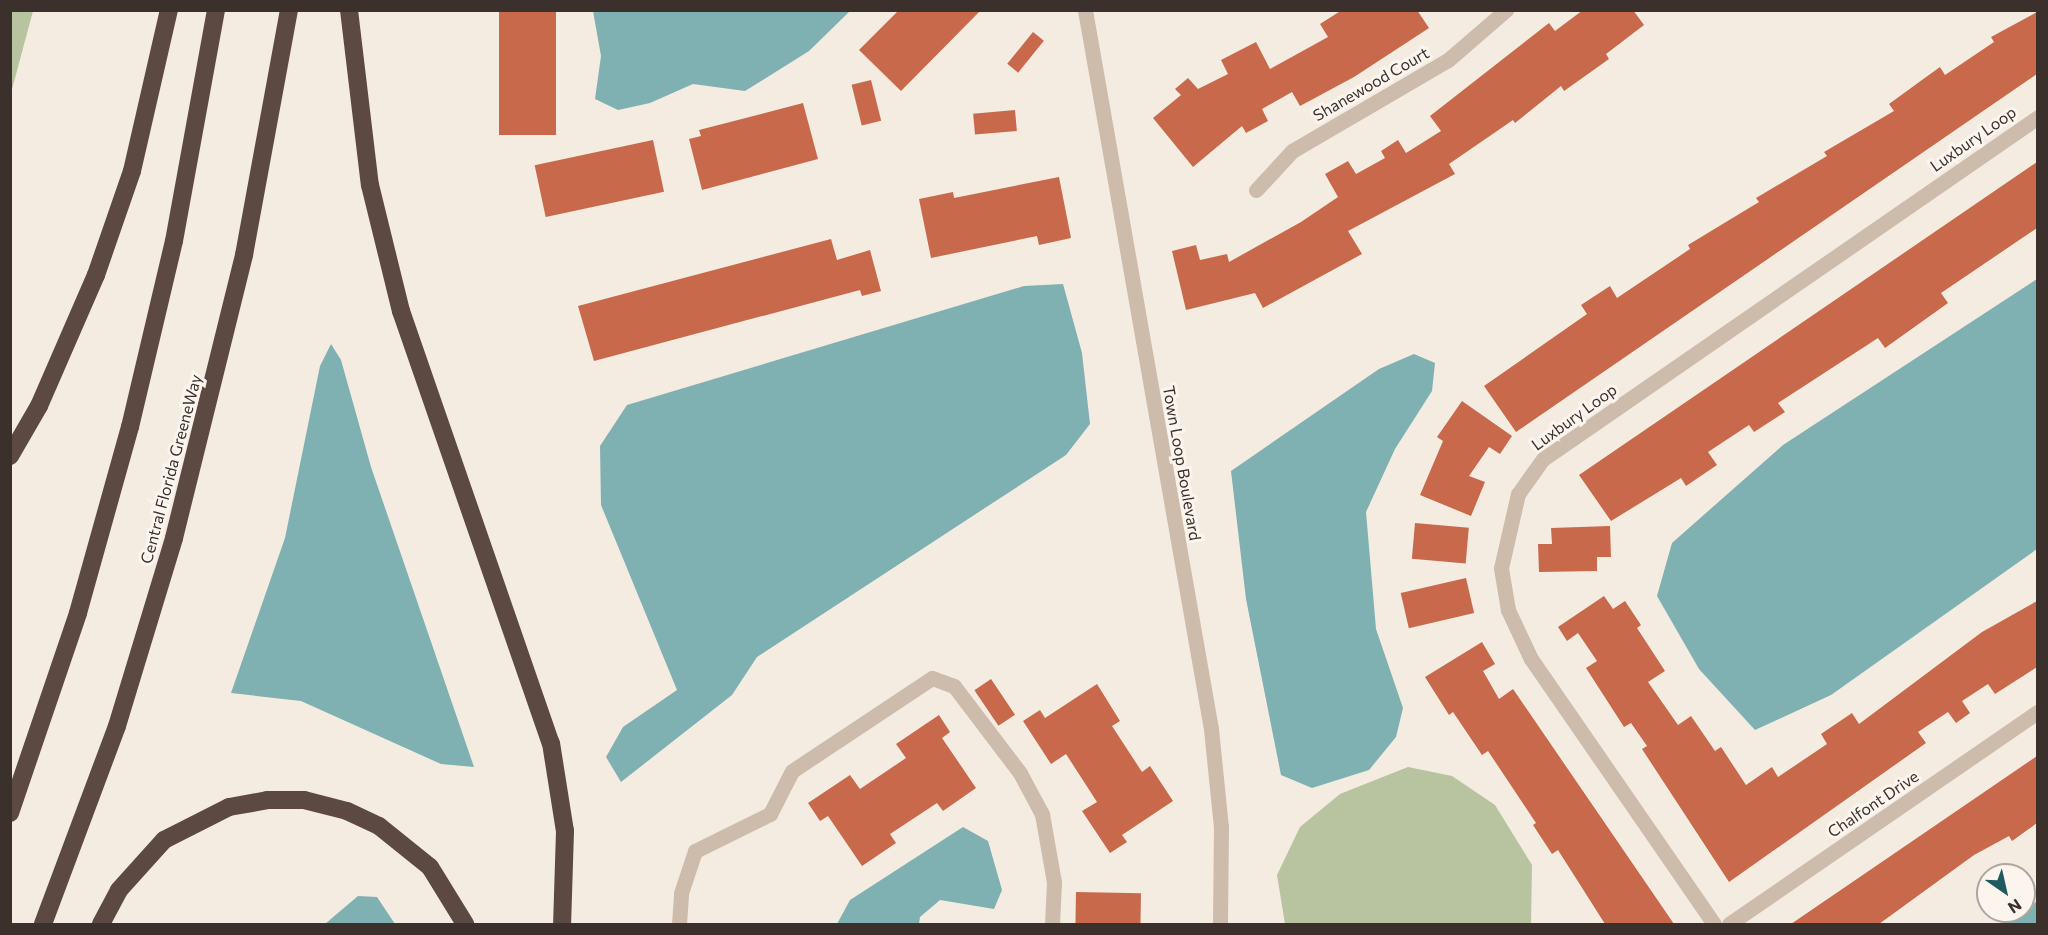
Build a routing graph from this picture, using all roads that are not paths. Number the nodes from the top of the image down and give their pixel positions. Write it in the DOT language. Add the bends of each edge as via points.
graph roads {
  1 [pos="169,10"];
  2 [pos="216,10"];
  3 [pos="289,10"];
  4 [pos="349,10"];
  5 [pos="1085,10"];
  6 [pos="1506,10"];
  7 [pos="2037,117"];
  8 [pos="1256,190"];
  9 [pos="10,456"];
  10 [pos="2037,712"];
  11 [pos="10,813"];
  12 [pos="43,924"];
  13 [pos="101,924"];
  14 [pos="465,924"];
  15 [pos="562,924"];
  16 [pos="679,924"];
  17 [pos="1052,924"];
  18 [pos="1220,924"];
  19 [pos="1714,924"];
  20 [pos="1728,924"];
  1 -- 9 [label="highway" via="132,171 96,276 39,406"];
  2 -- 11 [label="highway" via="174,241 132,417 78,613"];
  3 -- 12 [label="highway, Central Florida GreeneWay" via="242,266 174,538 117,726"];
  4 -- 15 [label="highway" via="370,185 401,311 551,743 565,831"];
  5 -- 18 [label="street, Town Loop Boulevard" via="1211,729 1221,827"];
  6 -- 8 [label="street, Shanewood Court" via="1448,60 1292,151"];
  7 -- 19 [label="street, Luxbury Loop" via="1543,459 1518,494 1501,568 1508,610 1531,658"];
  10 -- 20 [label="street, Chalfont Drive"];
  13 -- 14 [label="highway" via="119,890 164,840 229,807 267,800 304,800 347,811 379,826 430,867"];
  16 -- 17 [label="street" via="681,893 695,851 770,814 792,771 932,678 954,686 1020,773 1042,814 1054,882"];
}
